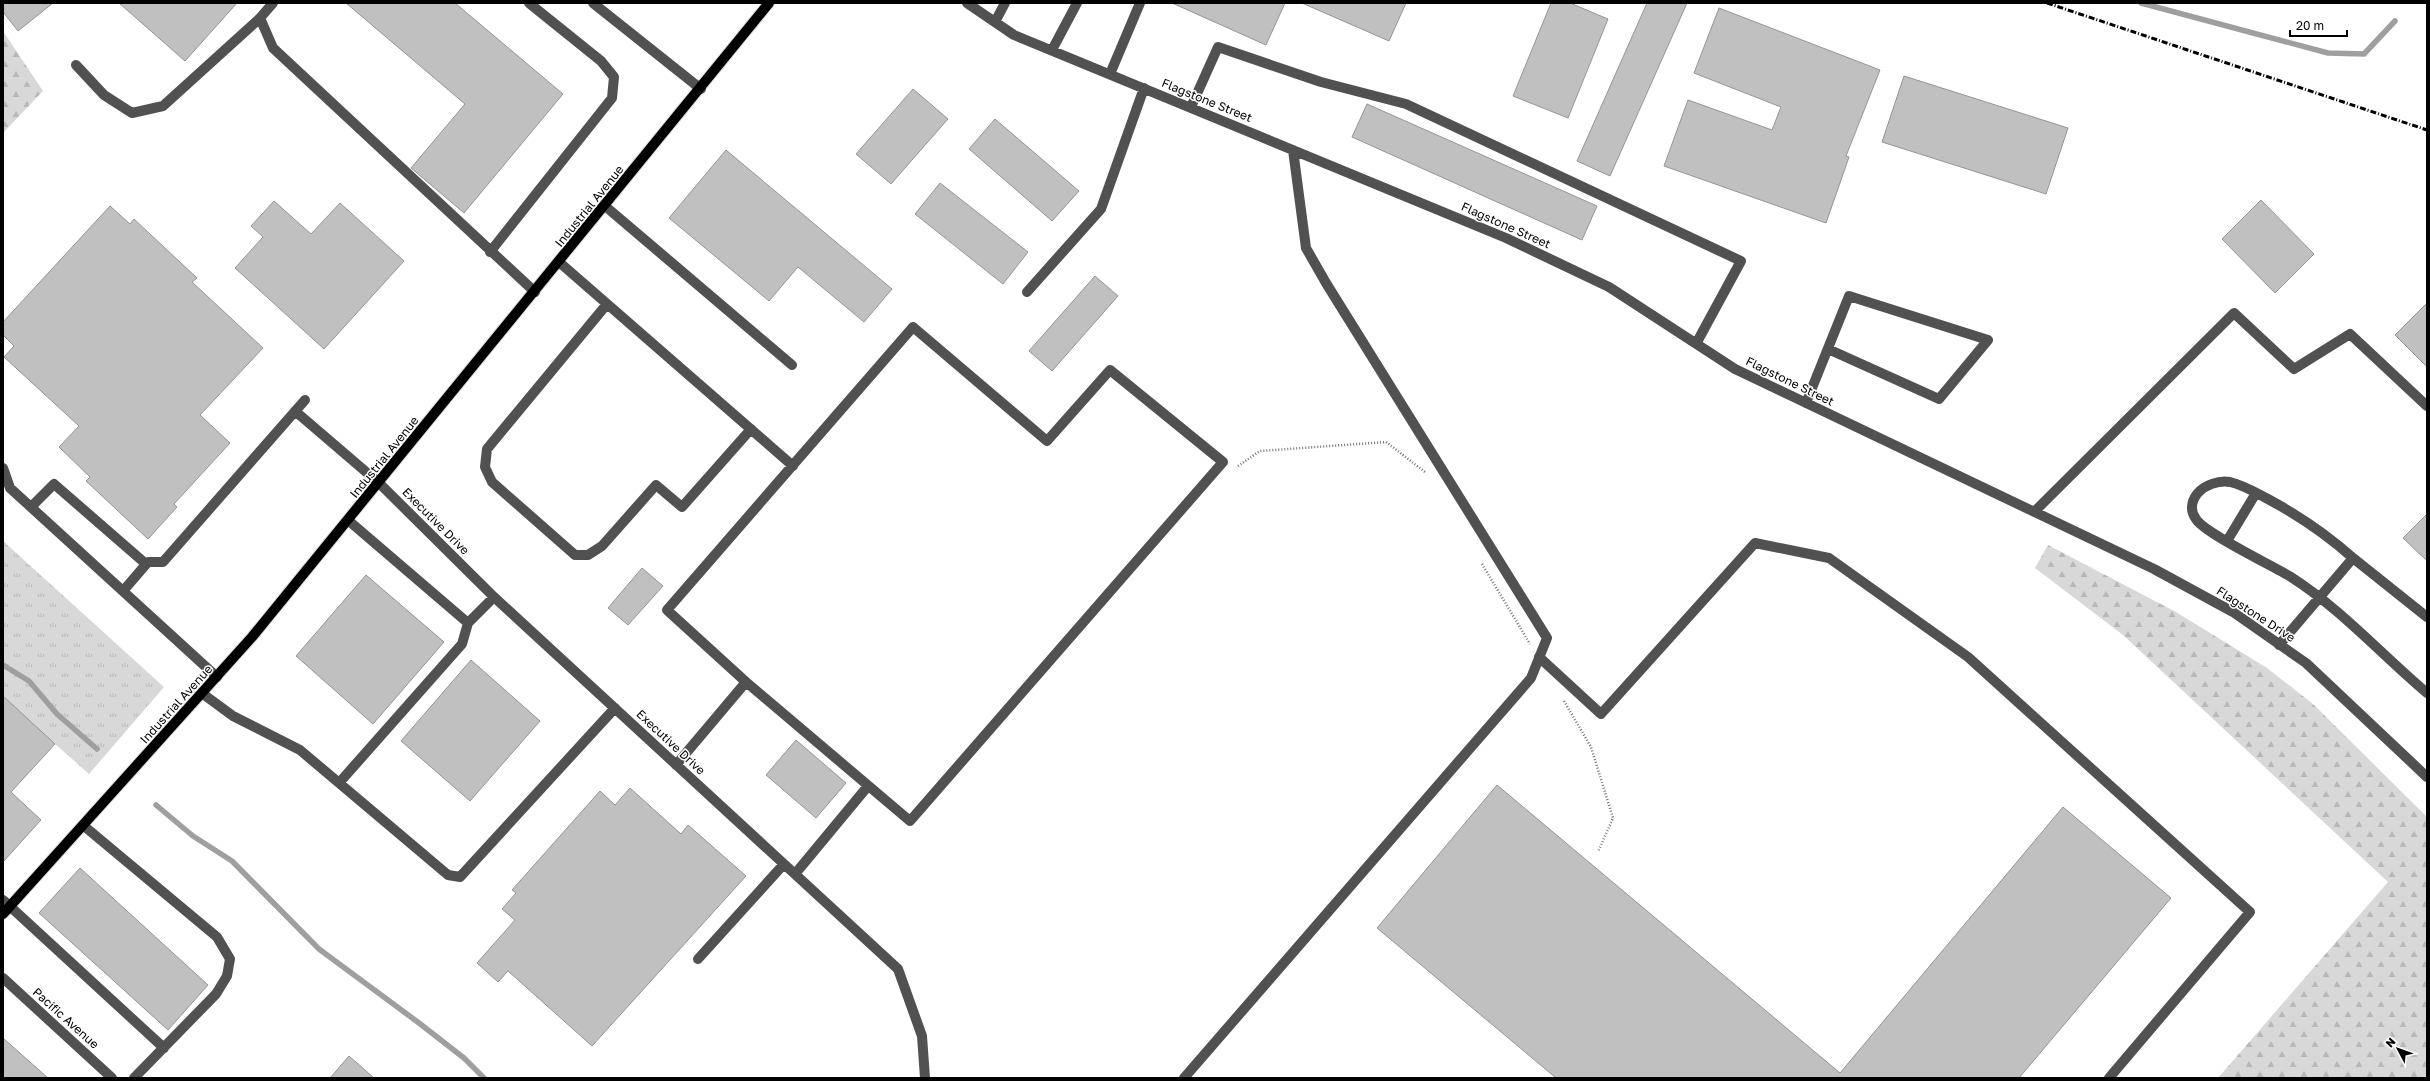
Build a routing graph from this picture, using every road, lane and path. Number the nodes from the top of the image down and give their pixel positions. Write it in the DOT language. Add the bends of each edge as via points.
graph roads {
  1 [pos="273,3"];
  2 [pos="529,3"];
  3 [pos="769,3"];
  4 [pos="967,3"];
  5 [pos="1005,3"];
  6 [pos="1077,3"];
  7 [pos="1140,3"];
  8 [pos="600,5"];
  9 [pos="260,18"];
  10 [pos="995,22"];
  11 [pos="1052,50"];
  12 [pos="76,65"];
  13 [pos="1110,74"];
  14 [pos="1144,88"];
  15 [pos="700,89"];
  16 [pos="1191,107"];
  17 [pos="1293,150"];
  18 [pos="605,206"];
  19 [pos="490,252"];
  20 [pos="559,262"];
  21 [pos="535,292"];
  22 [pos="1027,292"];
  23 [pos="608,304"];
  24 [pos="1697,342"];
  25 [pos="1828,349"];
  26 [pos="792,366"];
  27 [pos="305,400"];
  28 [pos="1806,403"];
  29 [pos="2427,406"];
  30 [pos="295,411"];
  31 [pos="751,429"];
  32 [pos="793,466"];
  33 [pos="1238,466"];
  34 [pos="3,468"];
  35 [pos="1428,474"];
  36 [pos="379,483"];
  37 [pos="2256,493"];
  38 [pos="2020,504"];
  39 [pos="31,507"];
  40 [pos="2034,512"];
  41 [pos="349,521"];
  42 [pos="2227,541"];
  43 [pos="2353,558"];
  44 [pos="1481,563"];
  45 [pos="146,564"];
  46 [pos="123,591"];
  47 [pos="494,597"];
  48 [pos="2320,597"];
  49 [pos="2427,617"];
  50 [pos="468,623"];
  51 [pos="2279,645"];
  52 [pos="1537,654"];
  53 [pos="217,678"];
  54 [pos="746,682"];
  55 [pos="2427,693"];
  56 [pos="203,694"];
  57 [pos="1563,700"];
  58 [pos="615,708"];
  59 [pos="676,765"];
  60 [pos="2427,776"];
  61 [pos="339,783"];
  62 [pos="868,786"];
  63 [pos="84,826"];
  64 [pos="1598,852"];
  65 [pos="784,864"];
  66 [pos="795,874"];
  67 [pos="5,907"];
  68 [pos="698,959"];
  69 [pos="3,978"];
  70 [pos="164,1048"];
  71 [pos="112,1078"];
  72 [pos="134,1078"];
  73 [pos="925,1078"];
  74 [pos="1184,1078"];
  75 [pos="2109,1078"];
  1 -- 9 [label="street"];
  2 -- 19 [label="street" via="601,61 614,77 612,98"];
  3 -- 15 [label="main road, Industrial Avenue"];
  4 -- 10 [label="street, Flagstone Street"];
  5 -- 10 [label="street"];
  6 -- 11 [label="street"];
  7 -- 13 [label="street"];
  8 -- 15 [label="street"];
  9 -- 12 [label="street" via="163,106 132,113 104,95"];
  9 -- 19 [label="street" via="273,48"];
  10 -- 11 [label="street, Flagstone Street" via="1014,34"];
  11 -- 13 [label="street, Flagstone Street"];
  13 -- 14 [label="street, Flagstone Street"];
  14 -- 16 [label="street, Flagstone Street"];
  14 -- 22 [label="street" via="1101,209"];
  15 -- 18 [label="main road, Industrial Avenue"];
  16 -- 17 [label="street, Flagstone Street"];
  16 -- 24 [label="street" via="1218,47 1321,82 1406,104 1600,194 1741,261"];
  17 -- 24 [label="street, Flagstone Street" via="1506,238 1589,277"];
  17 -- 52 [label="street" via="1306,248 1547,638"];
  18 -- 20 [label="main road, Industrial Avenue"];
  18 -- 26 [label="street"];
  19 -- 21 [label="street"];
  20 -- 21 [label="main road, Industrial Avenue"];
  20 -- 23 [label="street"];
  21 -- 36 [label="main road, Industrial Avenue"];
  23 -- 31 [label="street"];
  23 -- 31 [label="street" via="487,449 485,467 492,482 575,555 588,555 602,546 656,484 682,507"];
  24 -- 28 [label="street, Flagstone Street" via="1736,369"];
  25 -- 25 [label="street" via="1849,296 1988,340 1939,399"];
  25 -- 28 [label="street"];
  27 -- 30 [label="street"];
  28 -- 38 [label="street, Flagstone Street"];
  29 -- 40 [label="street" via="2350,334 2294,370 2234,313"];
  30 -- 36 [label="street, Executive Drive"];
  30 -- 45 [label="street" via="163,562"];
  31 -- 32 [label="street"];
  32 -- 54 [label="street" via="667,610"];
  32 -- 62 [label="street" via="913,327 1047,441 1110,370 1223,462 910,822"];
  33 -- 35 [label="path" via="1260,451 1386,442"];
  34 -- 39 [label="street" via="10,488"];
  36 -- 41 [label="main road, Industrial Avenue"];
  36 -- 47 [label="street, Executive Drive"];
  37 -- 42 [label="street"];
  37 -- 42 [label="street" via="2230,482 2218,482 2198,494 2192,510 2196,520 2201,526"];
  37 -- 43 [label="street" via="2303,519 2332,539"];
  38 -- 40 [label="street, Flagstone Drive"];
  39 -- 45 [label="street" via="54,484"];
  39 -- 46 [label="street"];
  40 -- 51 [label="street, Flagstone Drive" via="2154,569 2233,612"];
  41 -- 50 [label="street"];
  41 -- 53 [label="main road, Industrial Avenue"];
  42 -- 48 [label="street" via="2291,577"];
  43 -- 48 [label="street"];
  43 -- 49 [label="street"];
  44 -- 52 [label="path"];
  45 -- 46 [label="street"];
  46 -- 53 [label="street"];
  47 -- 50 [label="street"];
  47 -- 58 [label="street, Executive Drive"];
  48 -- 51 [label="street"];
  48 -- 55 [label="street"];
  50 -- 61 [label="street" via="462,644"];
  51 -- 60 [label="street, Flagstone Drive" via="2306,663"];
  52 -- 74 [label="street" via="1531,678"];
  52 -- 75 [label="street" via="1601,714 1755,543 1829,558 1968,657 2250,912"];
  53 -- 56 [label="main road, Industrial Avenue"];
  54 -- 59 [label="street"];
  54 -- 62 [label="street"];
  56 -- 61 [label="street" via="233,716 300,750"];
  56 -- 63 [label="main road, Industrial Avenue"];
  57 -- 64 [label="path" via="1591,747 1613,818"];
  58 -- 59 [label="street, Executive Drive"];
  58 -- 61 [label="street" via="460,877 448,875"];
  59 -- 65 [label="street, Executive Drive"];
  62 -- 66 [label="street"];
  63 -- 67 [label="main road, Industrial Avenue"];
  63 -- 70 [label="street" via="217,937 230,959 227,976 216,994"];
  65 -- 66 [label="street, Executive Drive"];
  65 -- 68 [label="street"];
  66 -- 73 [label="street, Executive Drive" via="898,969 922,1036"];
  67 -- 70 [label="street"];
  69 -- 71 [label="street, Pacific Avenue"];
  70 -- 72 [label="street"];
}
